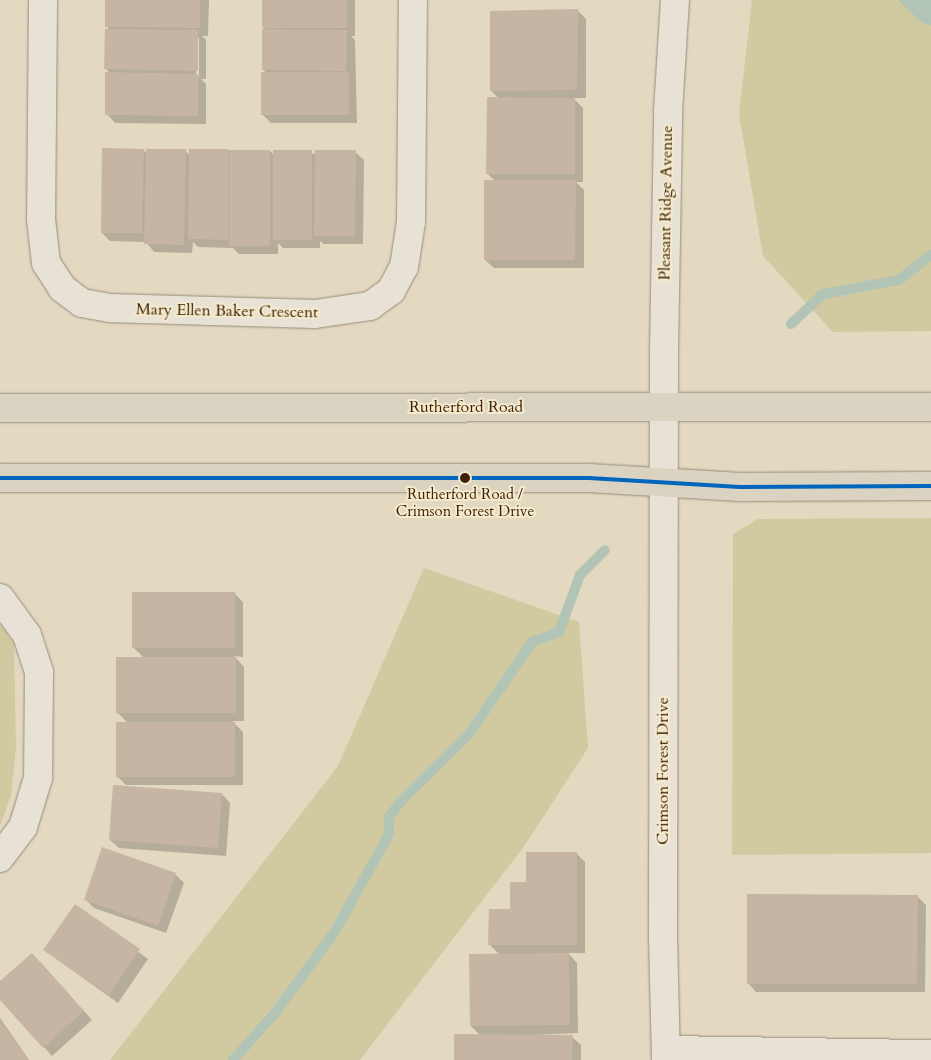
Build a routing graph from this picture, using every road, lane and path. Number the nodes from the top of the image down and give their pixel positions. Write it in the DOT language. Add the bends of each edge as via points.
graph roads {
  1 [pos="44,0"];
  2 [pos="413,0"];
  3 [pos="675,0"];
  4 [pos="665,406"];
  5 [pos="931,407"];
  6 [pos="0,408"];
  7 [pos="0,478"];
  8 [pos="666,482"];
  9 [pos="931,486"];
  10 [pos="0,598"];
  11 [pos="0,858"];
  12 [pos="666,1055"];
  13 [pos="917,1056"];
  1 -- 2 [label="street, Mary Ellen Baker Crescent" via="41,219 46,263 62,288 82,302 109,308 316,314 356,311 370,306 390,290 404,267 411,222"];
  3 -- 4 [label="street, Pleasant Ridge Avenue" via="668,110"];
  4 -- 5 [label="main road, Rutherford Road"];
  4 -- 6 [label="main road, Rutherford Road"];
  4 -- 8 [label="street, Pleasant Ridge Avenue"];
  7 -- 8 [label="main road" via="589,478"];
  8 -- 9 [label="main road" via="740,487"];
  8 -- 12 [label="street, Crimson Forest Drive" via="663,941"];
  10 -- 11 [label="street" via="27,635 39,682 38,778 23,827"];
  12 -- 13 [label="street"];
}
